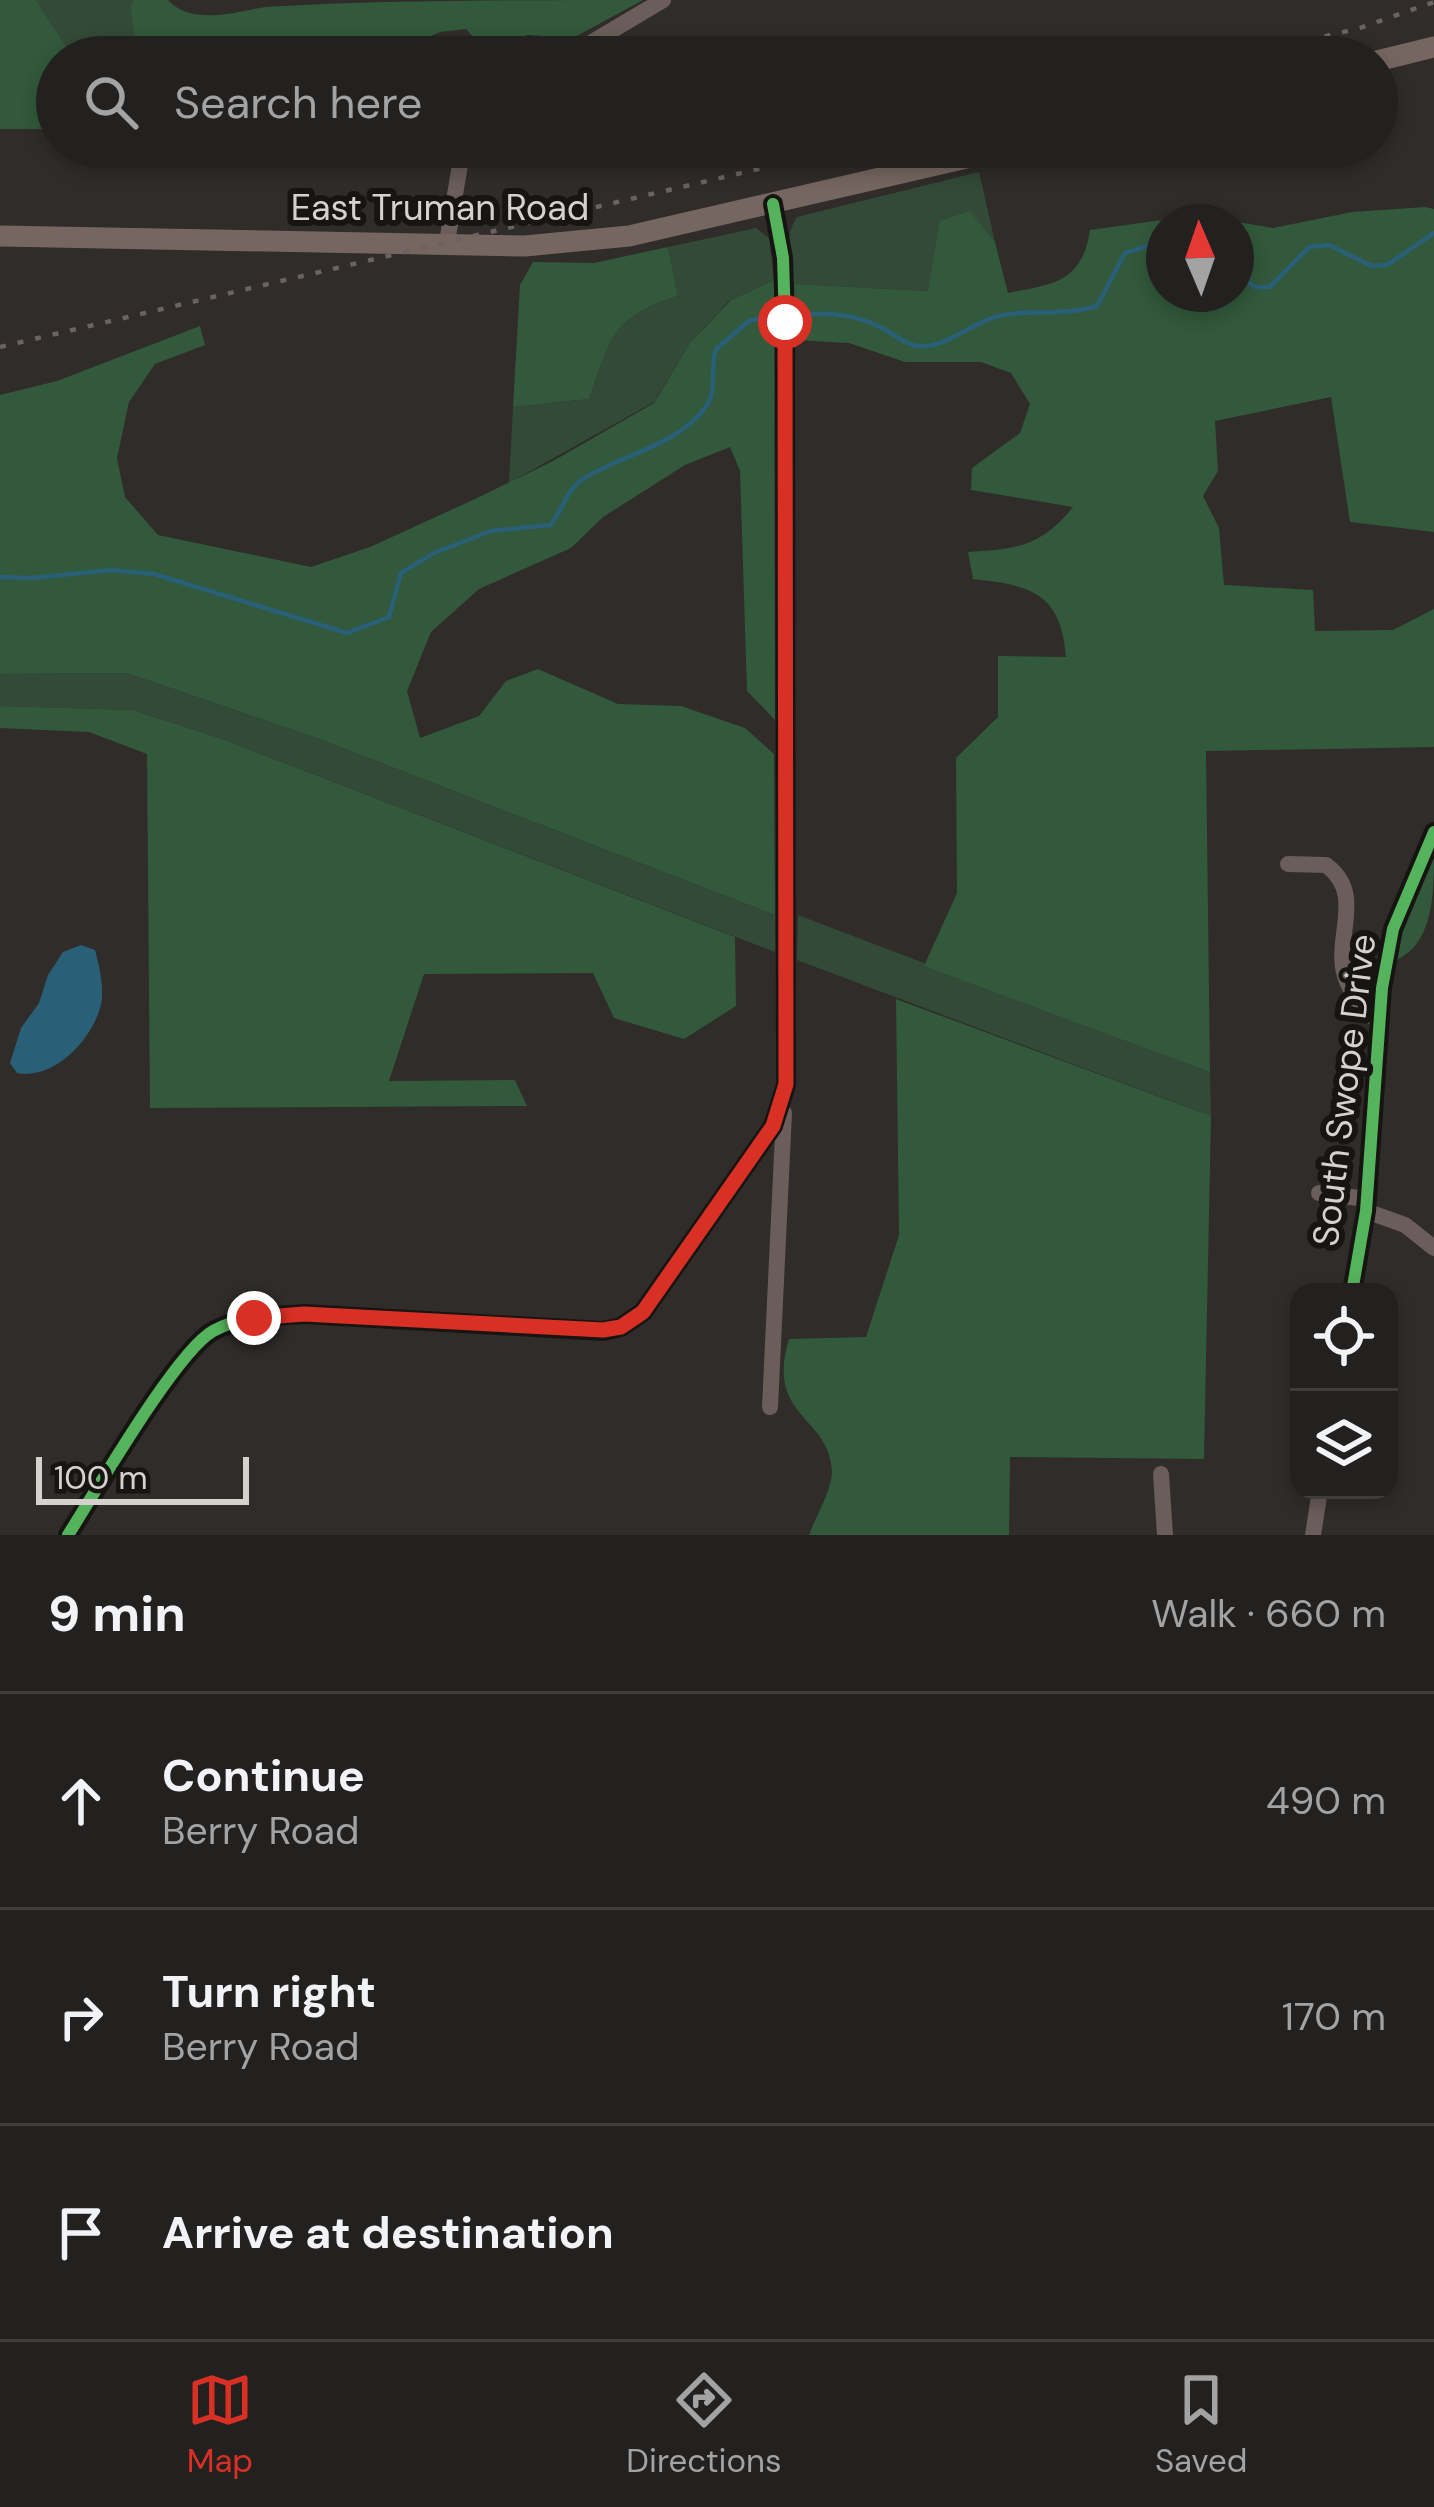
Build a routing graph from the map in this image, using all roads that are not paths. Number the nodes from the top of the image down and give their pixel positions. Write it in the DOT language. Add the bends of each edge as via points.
graph roads {
  1 [pos="663,0"];
  2 [pos="602,36"];
  3 [pos="1434,47"];
  4 [pos="1398,56"];
  5 [pos="459,168"];
  6 [pos="925,168"];
  7 [pos="773,204"];
  8 [pos="0,236"];
  9 [pos="447,242"];
  10 [pos="1434,832"];
  11 [pos="1288,864"];
  12 [pos="1380,1024"];
  13 [pos="784,1100"];
  14 [pos="1319,1193"];
  15 [pos="1366,1205"];
  16 [pos="1434,1248"];
  17 [pos="1353,1283"];
  18 [pos="770,1407"];
  19 [pos="1161,1474"];
  20 [pos="1319,1499"];
  21 [pos="68,1535"];
  22 [pos="1165,1535"];
  23 [pos="1313,1535"];
  1 -- 2 [label="street"];
  3 -- 4 [label="main road"];
  5 -- 9 [label="street"];
  6 -- 7 [label="main road, East Truman Road"];
  7 -- 9 [label="main road, East Truman Road" via="629,236 525,246"];
  7 -- 13 [label="street" via="785,322"];
  8 -- 9 [label="main road, East Truman Road"];
  10 -- 12 [label="street, South Swope Drive" via="1393,928"];
  11 -- 12 [label="street" via="1326,865 1339,877 1348,909 1346,982"];
  12 -- 15 [label="street, South Swope Drive"];
  13 -- 18 [label="street"];
  13 -- 21 [label="street" via="643,1312 621,1327 304,1314 211,1332 176,1369"];
  14 -- 15 [label="street"];
  15 -- 16 [label="street"];
  15 -- 17 [label="street, South Swope Drive"];
  19 -- 22 [label="street"];
  20 -- 23 [label="street"];
}
